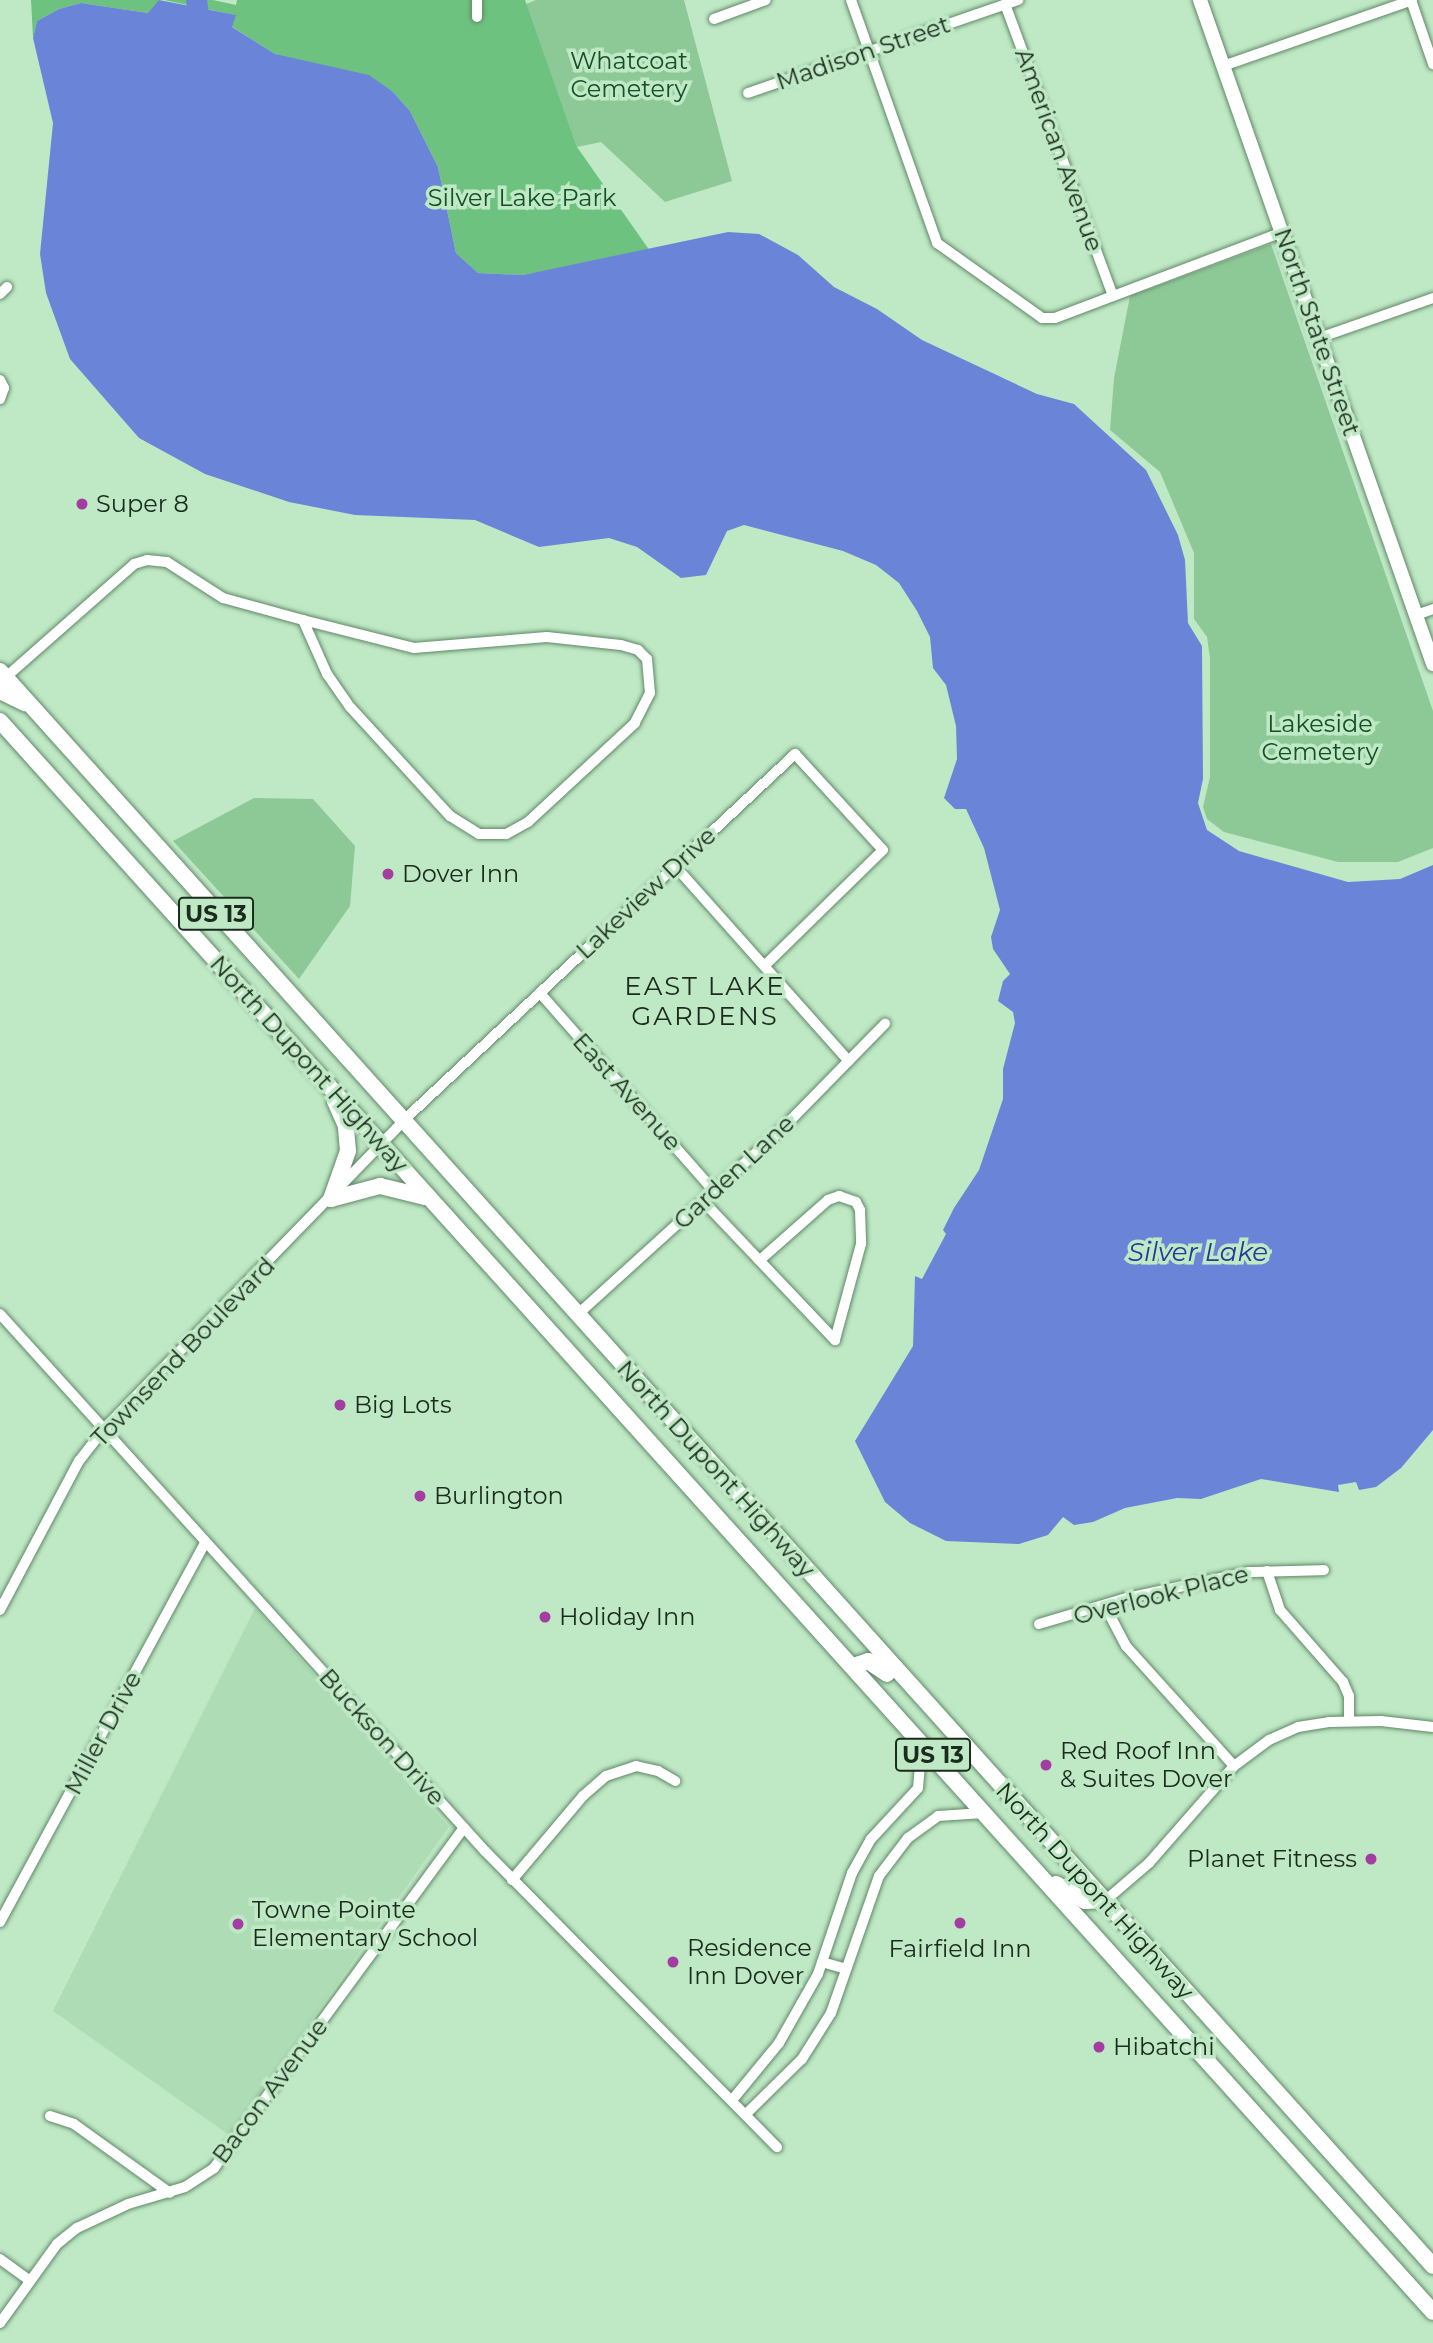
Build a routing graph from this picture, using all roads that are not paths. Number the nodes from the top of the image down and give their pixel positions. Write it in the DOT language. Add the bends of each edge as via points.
graph roads {
  1 [pos="477,0"];
  2 [pos="766,0"];
  3 [pos="851,0"];
  4 [pos="1018,0"];
  5 [pos="1200,0"];
  6 [pos="1411,0"];
  7 [pos="1005,4"];
  8 [pos="477,17"];
  9 [pos="714,19"];
  10 [pos="869,50"];
  11 [pos="1433,64"];
  12 [pos="1223,65"];
  13 [pos="748,93"];
  14 [pos="1282,232"];
  15 [pos="1113,296"];
  16 [pos="1433,298"];
  17 [pos="1319,338"];
  18 [pos="0,380"];
  19 [pos="0,399"];
  20 [pos="1433,609"];
  21 [pos="1416,615"];
  22 [pos="303,620"];
  23 [pos="1433,664"];
  24 [pos="2,679"];
  25 [pos="0,721"];
  26 [pos="675,866"];
  27 [pos="766,964"];
  28 [pos="540,993"];
  29 [pos="886,1024"];
  30 [pos="849,1061"];
  31 [pos="330,1089"];
  32 [pos="403,1122"];
  33 [pos="381,1145"];
  34 [pos="715,1191"];
  35 [pos="331,1199"];
  36 [pos="430,1200"];
  37 [pos="703,1201"];
  38 [pos="760,1260"];
  39 [pos="0,1314"];
  40 [pos="577,1315"];
  41 [pos="104,1429"];
  42 [pos="205,1543"];
  43 [pos="1324,1570"];
  44 [pos="1266,1571"];
  45 [pos="1105,1606"];
  46 [pos="0,1610"];
  47 [pos="1039,1624"];
  48 [pos="853,1666"];
  49 [pos="929,1708"];
  50 [pos="1349,1720"];
  51 [pos="906,1723"];
  52 [pos="1433,1727"];
  53 [pos="1234,1766"];
  54 [pos="675,1782"];
  55 [pos="984,1813"];
  56 [pos="464,1828"];
  57 [pos="1042,1875"];
  58 [pos="512,1880"];
  59 [pos="1106,1900"];
  60 [pos="0,1922"];
  61 [pos="822,1962"];
  62 [pos="846,1969"];
  63 [pos="733,2099"];
  64 [pos="747,2113"];
  65 [pos="50,2116"];
  66 [pos="777,2147"];
  67 [pos="170,2193"];
  68 [pos="1417,2248"];
  69 [pos="1433,2255"];
  70 [pos="0,2259"];
  71 [pos="1389,2259"];
  72 [pos="1433,2266"];
  73 [pos="30,2281"];
  74 [pos="1433,2294"];
  75 [pos="1433,2312"];
  76 [pos="0,2323"];
  1 -- 8 [label="street"];
  2 -- 9 [label="street"];
  3 -- 10 [label="street"];
  4 -- 7 [label="street, Madison Street"];
  5 -- 12 [label="main road, North State Street"];
  6 -- 11 [label="street"];
  6 -- 12 [label="street"];
  7 -- 10 [label="street, Madison Street"];
  7 -- 15 [label="street, American Avenue"];
  10 -- 13 [label="street, Madison Street"];
  10 -- 15 [label="street" via="934,237 942,248 1042,318 1055,318"];
  12 -- 14 [label="main road, North State Street"];
  14 -- 15 [label="street"];
  14 -- 17 [label="main road, North State Street"];
  16 -- 17 [label="street"];
  17 -- 21 [label="main road, North State Street"];
  18 -- 19 [label="street" via="4,388"];
  20 -- 21 [label="street"];
  21 -- 23 [label="main road, North State Street"];
  22 -- 22 [label="street" via="414,648 547,638 621,645 638,650 647,659 650,693 635,723 528,822 506,834 478,834 450,817 350,707 327,674"];
  22 -- 24 [label="street" via="223,598 167,562 147,560 134,564"];
  24 -- 32 [label="highway, North Dupont Highway / US 13" via="31,705"];
  25 -- 31 [label="highway, North Dupont Highway / US 13"];
  26 -- 27 [label="street"];
  26 -- 27 [label="street, Lakeview Drive" via="795,754 883,850"];
  26 -- 28 [label="street, Lakeview Drive"];
  27 -- 30 [label="street"];
  28 -- 32 [label="street, Lakeview Drive"];
  28 -- 34 [label="street, East Avenue"];
  29 -- 30 [label="street, Garden Lane"];
  30 -- 34 [label="street, Garden Lane"];
  31 -- 33 [label="highway, North Dupont Highway / US 13"];
  31 -- 35 [label="highway" via="346,1126 348,1150"];
  32 -- 33 [label="street, Townsend Boulevard"];
  32 -- 40 [label="highway, North Dupont Highway / US 13"];
  33 -- 35 [label="street, Townsend Boulevard"];
  33 -- 36 [label="highway, North Dupont Highway / US 13"];
  34 -- 37 [label="street, Garden Lane"];
  35 -- 36 [label="highway" via="396,1186"];
  35 -- 41 [label="street, Townsend Boulevard"];
  36 -- 48 [label="highway, North Dupont Highway / US 13"];
  37 -- 38 [label="street"];
  37 -- 40 [label="street, Garden Lane"];
  38 -- 38 [label="street" via="828,1200 839,1196 856,1202 861,1244 835,1340"];
  39 -- 41 [label="street, Buckson Drive"];
  40 -- 49 [label="highway, North Dupont Highway / US 13"];
  41 -- 42 [label="street, Buckson Drive"];
  41 -- 46 [label="street, Townsend Boulevard" via="79,1461"];
  42 -- 56 [label="street, Buckson Drive"];
  42 -- 60 [label="street, Miller Drive"];
  43 -- 44 [label="street, Overlook Place"];
  44 -- 45 [label="street, Overlook Place"];
  44 -- 50 [label="street" via="1280,1609 1347,1689"];
  45 -- 47 [label="street, Overlook Place"];
  45 -- 53 [label="street" via="1126,1646"];
  48 -- 49 [label="highway" via="877,1663 909,1699"];
  48 -- 51 [label="highway, North Dupont Highway / US 13"];
  49 -- 59 [label="highway, North Dupont Highway / US 13"];
  50 -- 52 [label="street"];
  50 -- 53 [label="street" via="1283,1732"];
  51 -- 55 [label="highway, North Dupont Highway / US 13"];
  51 -- 61 [label="street" via="920,1765 918,1788 871,1839 855,1867"];
  53 -- 59 [label="street" via="1155,1857"];
  54 -- 58 [label="street" via="658,1771 636,1766 607,1776 583,1796"];
  55 -- 57 [label="highway, North Dupont Highway / US 13"];
  55 -- 62 [label="street" via="938,1816 908,1838 879,1876"];
  56 -- 58 [label="street, Buckson Drive"];
  56 -- 67 [label="street, Bacon Avenue" via="240,2138 206,2174"];
  57 -- 59 [label="highway" via="1085,1902"];
  57 -- 71 [label="highway, North Dupont Highway / US 13"];
  58 -- 63 [label="street, Buckson Drive"];
  59 -- 68 [label="highway, North Dupont Highway / US 13"];
  61 -- 62 [label="street"];
  61 -- 63 [label="street" via="779,2043"];
  62 -- 64 [label="street" via="831,2012 802,2059"];
  63 -- 64 [label="street, Buckson Drive"];
  64 -- 66 [label="street, Buckson Drive"];
  65 -- 67 [label="street" via="74,2124"];
  67 -- 73 [label="street, Bacon Avenue" via="128,2204 77,2228 57,2244"];
  68 -- 69 [label="highway"];
  68 -- 72 [label="highway, North Dupont Highway / US 13"];
  70 -- 73 [label="street"];
  71 -- 74 [label="highway"];
  71 -- 75 [label="highway, North Dupont Highway / US 13"];
  73 -- 76 [label="street, Bacon Avenue"];
}
